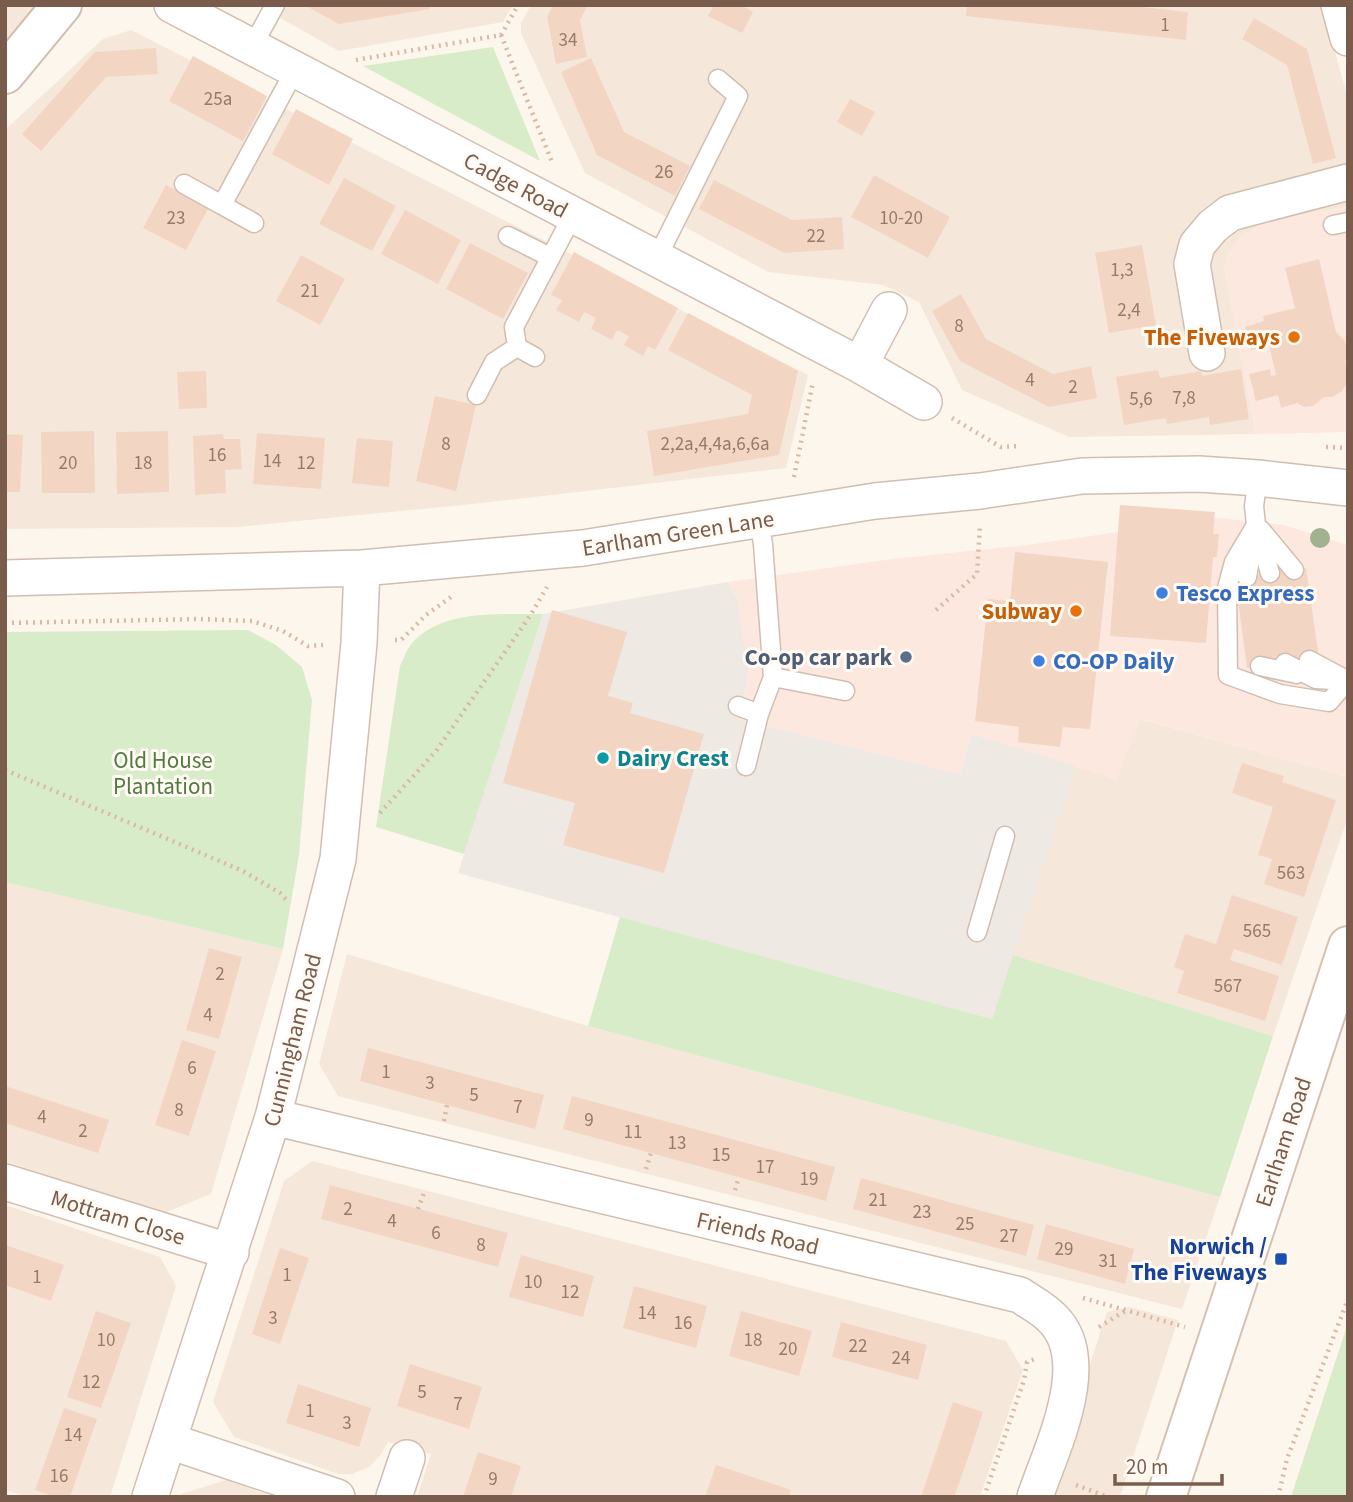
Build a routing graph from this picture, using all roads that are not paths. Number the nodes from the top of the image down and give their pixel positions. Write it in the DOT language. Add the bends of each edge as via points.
graph roads {
  1 [pos="62,5"];
  2 [pos="172,5"];
  3 [pos="275,5"];
  4 [pos="1339,5"];
  5 [pos="1348,38"];
  6 [pos="252,47"];
  7 [pos="295,70"];
  8 [pos="5,74"];
  9 [pos="718,79"];
  10 [pos="1348,182"];
  11 [pos="184,184"];
  12 [pos="222,205"];
  13 [pos="573,215"];
  14 [pos="254,223"];
  15 [pos="508,236"];
  16 [pos="550,257"];
  17 [pos="656,260"];
  18 [pos="889,310"];
  19 [pos="517,347"];
  20 [pos="1207,353"];
  21 [pos="535,357"];
  22 [pos="860,365"];
  23 [pos="477,395"];
  24 [pos="924,402"];
  25 [pos="1258,478"];
  26 [pos="1348,488"];
  27 [pos="759,521"];
  28 [pos="1256,525"];
  29 [pos="362,568"];
  30 [pos="1294,570"];
  31 [pos="1270,573"];
  32 [pos="1247,576"];
  33 [pos="5,578"];
  34 [pos="1309,660"];
  35 [pos="1284,663"];
  36 [pos="1260,666"];
  37 [pos="773,677"];
  38 [pos="1315,678"];
  39 [pos="1347,681"];
  40 [pos="845,691"];
  41 [pos="738,706"];
  42 [pos="759,714"];
  43 [pos="746,766"];
  44 [pos="1005,836"];
  45 [pos="977,932"];
  46 [pos="1348,946"];
  47 [pos="1339,998"];
  48 [pos="273,1117"];
  49 [pos="5,1182"];
  50 [pos="231,1252"];
  51 [pos="169,1441"];
  52 [pos="407,1458"];
  53 [pos="150,1497"];
  54 [pos="337,1497"];
  55 [pos="394,1497"];
  56 [pos="1035,1497"];
  57 [pos="1166,1497"];
  1 -- 8 [label="main road"];
  2 -- 6 [label="street, Cadge Road"];
  3 -- 6 [label="lane"];
  4 -- 5 [label="street"];
  6 -- 7 [label="street, Cadge Road"];
  7 -- 12 [label="lane"];
  7 -- 13 [label="street, Cadge Road"];
  9 -- 17 [label="lane" via="738,96"];
  10 -- 20 [label="street" via="1230,213 1197,245 1192,264"];
  11 -- 12 [label="lane"];
  12 -- 14 [label="lane"];
  13 -- 16 [label="lane"];
  13 -- 17 [label="street, Cadge Road"];
  15 -- 16 [label="lane"];
  16 -- 19 [label="lane" via="514,327"];
  17 -- 22 [label="street, Cadge Road"];
  18 -- 22 [label="street"];
  19 -- 21 [label="lane"];
  19 -- 23 [label="lane" via="494,362"];
  22 -- 24 [label="street, Cadge Road"];
  25 -- 26 [label="street, Earlham Green Lane"];
  25 -- 27 [label="street, Earlham Green Lane" via="1082,476 875,501"];
  25 -- 28 [label="lane"];
  27 -- 29 [label="street, Earlham Green Lane" via="583,548"];
  27 -- 37 [label="lane"];
  28 -- 30 [label="lane"];
  28 -- 31 [label="lane"];
  28 -- 32 [label="lane"];
  28 -- 39 [label="lane" via="1234,562 1227,588 1228,675 1280,694 1329,702"];
  29 -- 33 [label="street, Earlham Green Lane"];
  29 -- 48 [label="street, Cunningham Road" via="338,859"];
  34 -- 39 [label="lane"];
  35 -- 38 [label="lane"];
  36 -- 38 [label="lane"];
  37 -- 40 [label="lane"];
  37 -- 42 [label="lane"];
  38 -- 39 [label="lane"];
  41 -- 42 [label="lane"];
  42 -- 43 [label="lane"];
  44 -- 45 [label="lane"];
  46 -- 47 [label="main road, Earlham Road"];
  47 -- 57 [label="main road, Earlham Road"];
  48 -- 50 [label="street, Cunningham Road"];
  48 -- 56 [label="street, Friends Road" via="1020,1295 1053,1318 1069,1346 1073,1373"];
  49 -- 50 [label="street, Mottram Close"];
  50 -- 51 [label="street, Cunningham Road"];
  51 -- 53 [label="street, Cunningham Road"];
  51 -- 54 [label="street"];
  52 -- 55 [label="street"];
}
